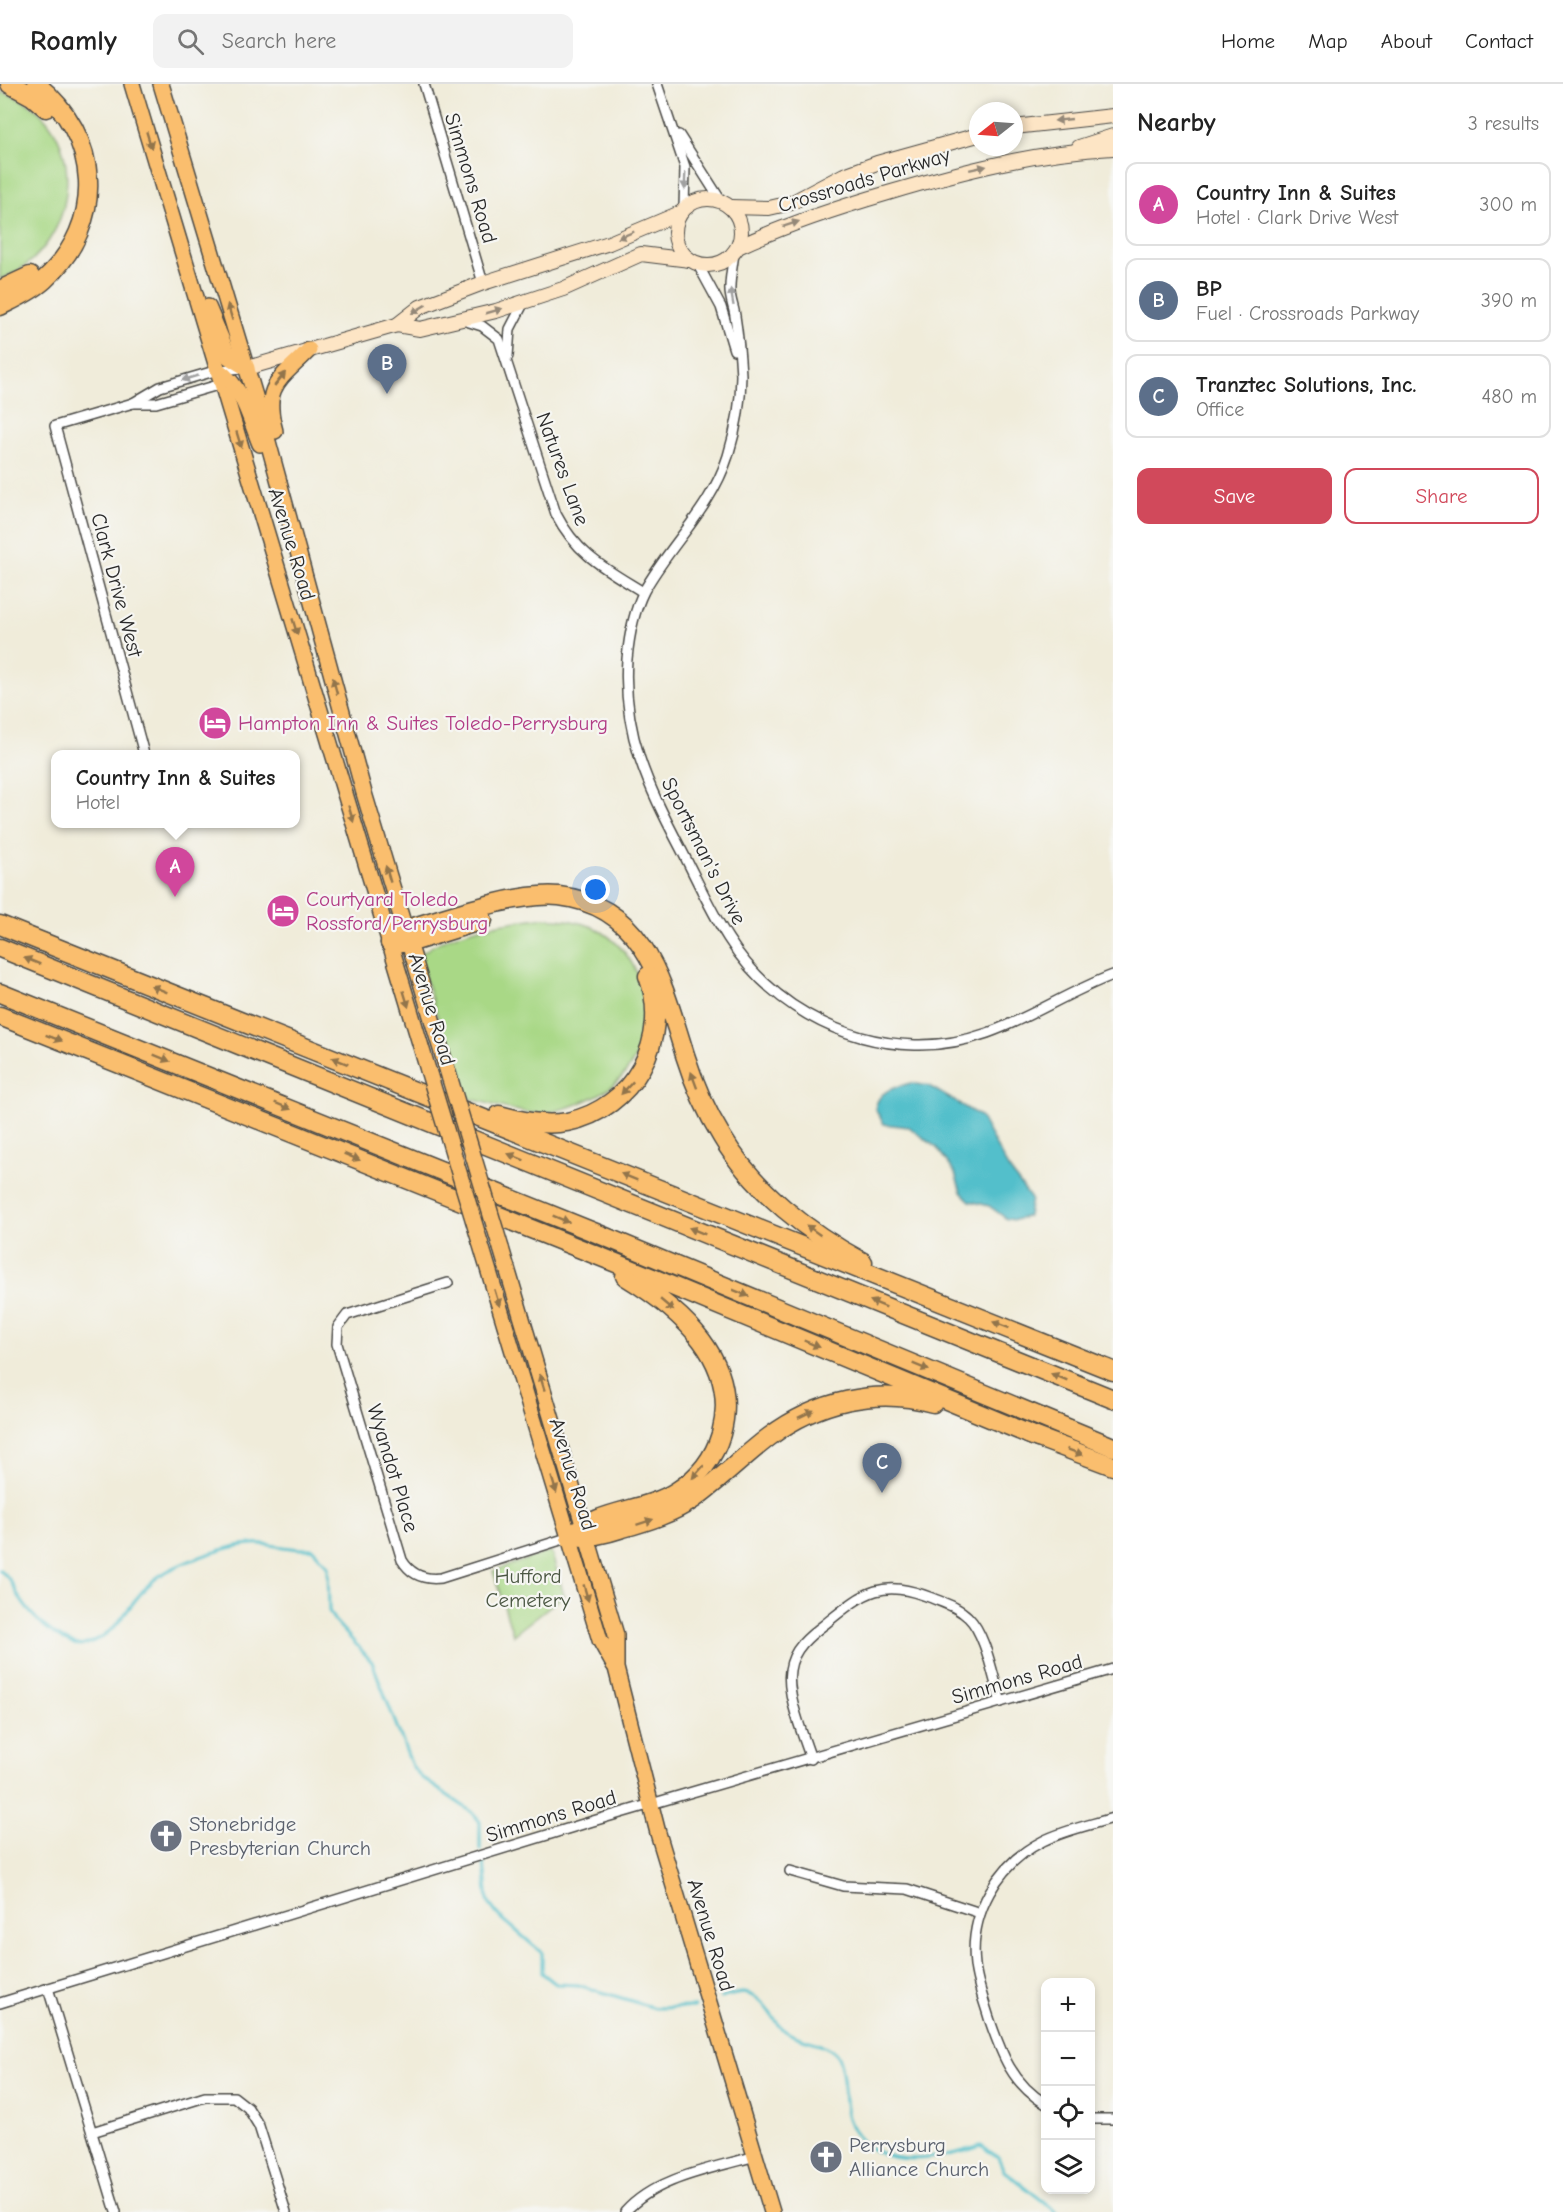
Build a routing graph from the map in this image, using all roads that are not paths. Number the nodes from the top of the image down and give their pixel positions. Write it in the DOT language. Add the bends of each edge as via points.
graph roads {
  1 [pos="10,84"];
  2 [pos="36,84"];
  3 [pos="132,84"];
  4 [pos="161,84"];
  5 [pos="424,84"];
  6 [pos="657,84"];
  7 [pos="666,113"];
  8 [pos="1113,116"];
  9 [pos="1023,126"];
  10 [pos="1113,136"];
  11 [pos="969,138"];
  12 [pos="1113,148"];
  13 [pos="1069,152"];
  14 [pos="1113,155"];
  15 [pos="725,204"];
  16 [pos="682,211"];
  17 [pos="178,236"];
  18 [pos="736,250"];
  19 [pos="694,262"];
  20 [pos="483,283"];
  21 [pos="0,290"];
  22 [pos="524,302"];
  23 [pos="0,306"];
  24 [pos="461,319"];
  25 [pos="397,325"];
  26 [pos="309,350"];
  27 [pos="507,359"];
  28 [pos="247,368"];
  29 [pos="741,375"];
  30 [pos="223,378"];
  31 [pos="133,403"];
  32 [pos="296,536"];
  33 [pos="643,592"];
  34 [pos="143,750"];
  35 [pos="0,925"];
  36 [pos="406,937"];
  37 [pos="390,943"];
  38 [pos="0,948"];
  39 [pos="1113,975"];
  40 [pos="0,993"];
  41 [pos="0,1016"];
  42 [pos="394,1082"];
  43 [pos="582,1250"];
  44 [pos="448,1283"];
  45 [pos="917,1293"];
  46 [pos="1113,1371"];
  47 [pos="1113,1399"];
  48 [pos="1038,1438"];
  49 [pos="1113,1447"];
  50 [pos="1113,1466"];
  51 [pos="587,1531"];
  52 [pos="570,1537"];
  53 [pos="616,1668"];
  54 [pos="1113,1669"];
  55 [pos="1001,1702"];
  56 [pos="811,1759"];
  57 [pos="651,1805"];
  58 [pos="1113,1818"];
  59 [pos="790,1871"];
  60 [pos="980,1913"];
  61 [pos="48,1988"];
  62 [pos="0,2002"];
  63 [pos="1041,2101"];
  64 [pos="1095,2119"];
  65 [pos="1113,2119"];
  66 [pos="92,2132"];
  67 [pos="755,2156"];
  68 [pos="116,2212"];
  69 [pos="286,2212"];
  70 [pos="625,2212"];
  71 [pos="772,2212"];
  1 -- 21 [label="highway" via="38,100 60,125 76,166 77,195 71,224 52,255 25,280"];
  2 -- 23 [label="highway" via="66,114 79,138 88,170 88,198 81,228 68,253 43,281"];
  3 -- 17 [label="main road, Avenue Road, one-way"];
  28 -- 4 [label="main road, Avenue Road, one-way"];
  5 -- 20 [label="street, Simmons Road"];
  6 -- 7 [label="street"];
  7 -- 15 [label="street" via="698,169"];
  7 -- 16 [label="street, one-way" via="685,167"];
  8 -- 9 [label="street, one-way"];
  10 -- 13 [label="street"];
  11 -- 15 [label="street, Crossroads Parkway" via="844,175 790,203 769,208"];
  12 -- 13 [label="street, Crossroads Parkway"];
  13 -- 14 [label="street"];
  18 -- 13 [label="street, Crossroads Parkway, one-way" via="782,227 922,183 1017,159"];
  15 -- 16 [label="street" via="698,200"];
  15 -- 18 [label="street" via="741,227"];
  16 -- 19 [label="street" via="675,235 678,246"];
  16 -- 20 [label="street, one-way" via="609,243"];
  17 -- 28 [label="main road" via="229,357"];
  17 -- 30 [label="main road, Avenue Road"];
  18 -- 19 [label="street" via="714,265"];
  29 -- 18 [label="street, Sportsman's Drive, one-way" via="729,290"];
  19 -- 22 [label="street" via="641,254"];
  19 -- 29 [label="street, Sportsman's Drive" via="721,307"];
  20 -- 25 [label="street, one-way" via="420,306"];
  24 -- 22 [label="street, one-way"];
  22 -- 27 [label="street, Natures Lane" via="510,328"];
  24 -- 25 [label="street" via="420,329"];
  24 -- 27 [label="street, Natures Lane" via="492,332"];
  25 -- 26 [label="street"];
  26 -- 28 [label="street"];
  32 -- 26 [label="main road, one-way" via="288,476 271,416 270,396 277,380"];
  27 -- 33 [label="street, Natures Lane" via="562,527 592,561"];
  28 -- 30 [label="street"];
  28 -- 30 [label="street"];
  28 -- 32 [label="main road, Avenue Road"];
  29 -- 33 [label="street, Sportsman's Drive" via="738,421 709,500"];
  30 -- 31 [label="street" via="156,403"];
  30 -- 31 [label="street, one-way" via="151,391"];
  30 -- 32 [label="main road" via="238,389"];
  30 -- 37 [label="main road, Avenue Road, one-way"];
  31 -- 34 [label="street, Clark Drive West" via="55,426"];
  36 -- 32 [label="main road, Avenue Road, one-way"];
  33 -- 39 [label="street, Sportsman's Drive" via="632,627 626,689 637,756 654,797 728,938 772,990 803,1013 858,1036 913,1045 940,1044 1011,1026"];
  42 -- 35 [label="highway, one-way"];
  36 -- 37 [label="highway"];
  36 -- 42 [label="highway, one-way" via="520,910 548,907 576,911 614,929 633,949 651,984 656,1026 646,1059 627,1089 599,1110 566,1122 517,1120"];
  45 -- 36 [label="highway, one-way" via="800,1221 739,1162 697,1090 650,956 611,915 579,901 544,896 516,899"];
  51 -- 36 [label="main road, Avenue Road, one-way, bridge"];
  37 -- 52 [label="main road, Avenue Road, one-way, bridge"];
  47 -- 38 [label="highway, one-way"];
  40 -- 49 [label="highway, one-way"];
  41 -- 43 [label="highway, one-way"];
  45 -- 42 [label="highway, one-way"];
  43 -- 48 [label="highway, one-way"];
  43 -- 51 [label="highway, one-way" via="646,1288 698,1334 719,1371 725,1411 714,1451 688,1484"];
  44 -- 52 [label="street, Wyandot Place" via="347,1315 336,1334 402,1560 417,1575 441,1578"];
  46 -- 45 [label="highway, one-way"];
  48 -- 50 [label="highway, one-way"];
  51 -- 48 [label="highway, one-way" via="639,1524 676,1509 787,1425 845,1400 886,1396 928,1401"];
  51 -- 52 [label="highway"];
  51 -- 53 [label="main road, Avenue Road" via="616,1635"];
  52 -- 53 [label="main road, Avenue Road, one-way" via="600,1640"];
  53 -- 57 [label="main road, Avenue Road"];
  54 -- 55 [label="street, Simmons Road"];
  55 -- 56 [label="street, Simmons Road"];
  55 -- 56 [label="street" via="980,1634 967,1616 948,1604 910,1590 876,1589 855,1600 813,1633 792,1661 789,1684"];
  56 -- 57 [label="street, Simmons Road"];
  57 -- 61 [label="street, Simmons Road"];
  57 -- 67 [label="main road, Avenue Road"];
  58 -- 60 [label="street" via="1055,1836 1022,1854 993,1885"];
  59 -- 60 [label="street" via="843,1886 907,1889"];
  60 -- 63 [label="street" via="975,1965 990,2021 1012,2073"];
  61 -- 62 [label="street, Simmons Road"];
  61 -- 66 [label="street"];
  64 -- 65 [label="street"];
  66 -- 68 [label="street"];
  66 -- 69 [label="street" via="205,2097 234,2097 248,2108 259,2126"];
  67 -- 70 [label="street" via="663,2185"];
  67 -- 71 [label="main road, Avenue Road"];
}
